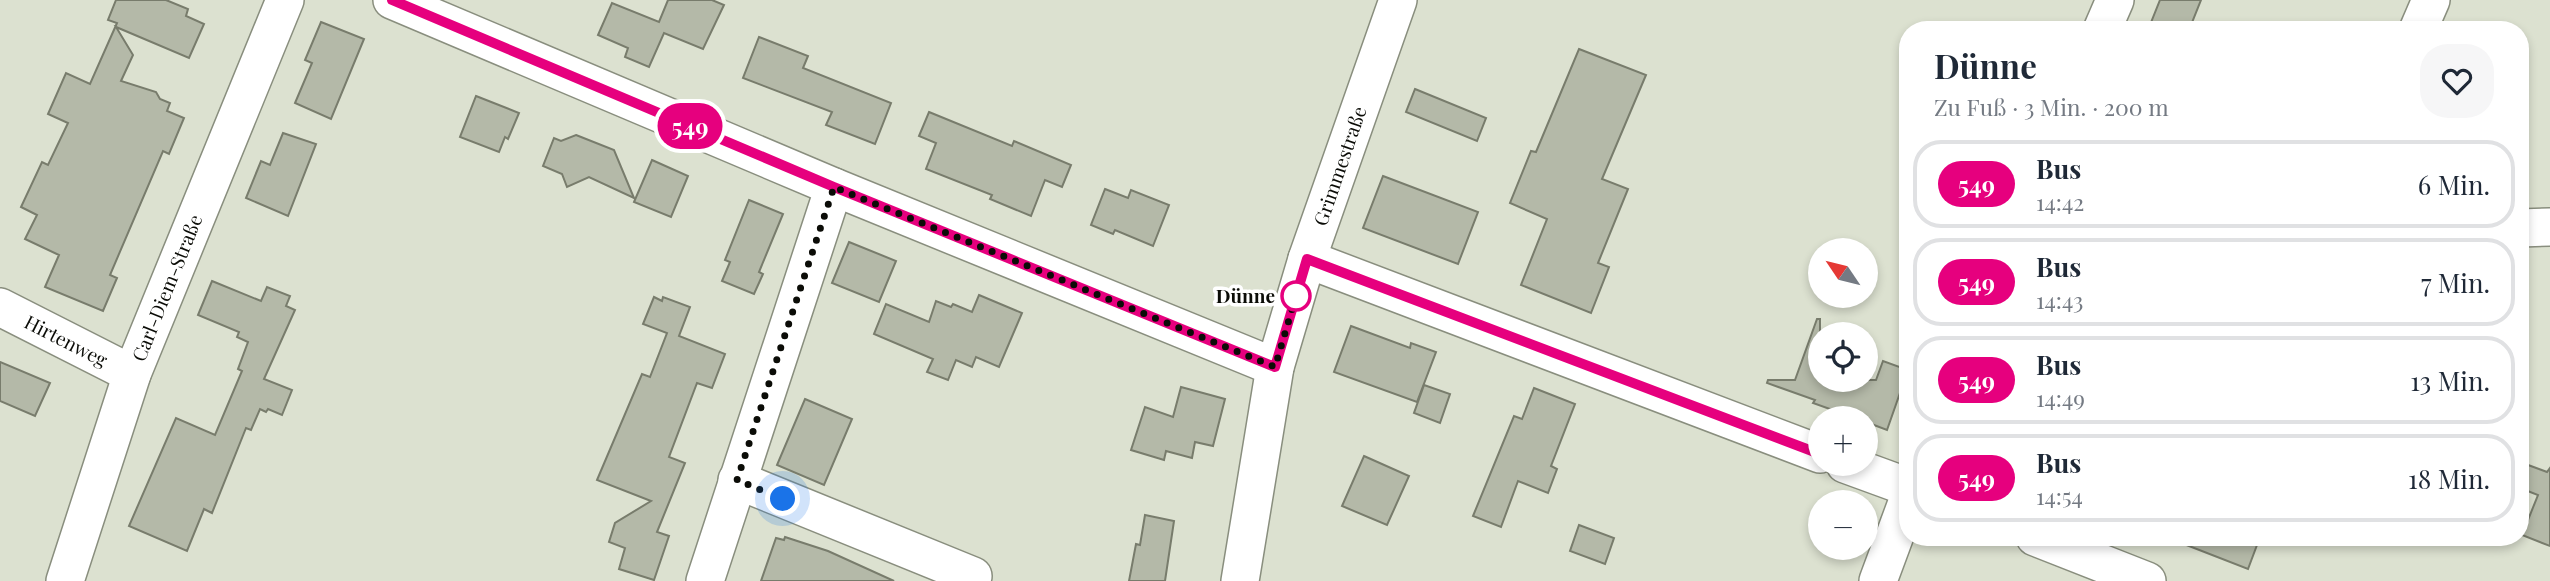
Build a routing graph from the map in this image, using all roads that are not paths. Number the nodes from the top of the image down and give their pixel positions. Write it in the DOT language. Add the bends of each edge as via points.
graph roads {
  1 [pos="285,0"];
  2 [pos="392,0"];
  3 [pos="1398,0"];
  4 [pos="2115,0"];
  5 [pos="2431,0"];
  6 [pos="2106,21"];
  7 [pos="2422,21"];
  8 [pos="834,187"];
  9 [pos="2550,226"];
  10 [pos="2529,227"];
  11 [pos="1307,259"];
  12 [pos="0,307"];
  13 [pos="1275,367"];
  14 [pos="132,374"];
  15 [pos="1808,449"];
  16 [pos="1878,476"];
  17 [pos="737,480"];
  18 [pos="1899,484"];
  19 [pos="1899,524"];
  20 [pos="2058,546"];
  21 [pos="973,576"];
  22 [pos="65,581"];
  23 [pos="705,581"];
  24 [pos="1240,581"];
  25 [pos="1878,581"];
  26 [pos="2147,581"];
  1 -- 14 [label="street, Carl-Diem-Straße"];
  2 -- 8 [label="street"];
  3 -- 11 [label="street, Grimmestraße"];
  4 -- 6 [label="street"];
  5 -- 7 [label="street"];
  8 -- 13 [label="street"];
  8 -- 17 [label="street"];
  9 -- 10 [label="street"];
  11 -- 13 [label="street, Grimmestraße"];
  11 -- 15 [label="street"];
  12 -- 14 [label="street, Hirtenweg"];
  13 -- 24 [label="street, Grimmestraße"];
  14 -- 22 [label="street, Carl-Diem-Straße"];
  16 -- 18 [label="street"];
  17 -- 21 [label="street"];
  17 -- 23 [label="street"];
  19 -- 25 [label="street"];
  20 -- 26 [label="street"];
}
